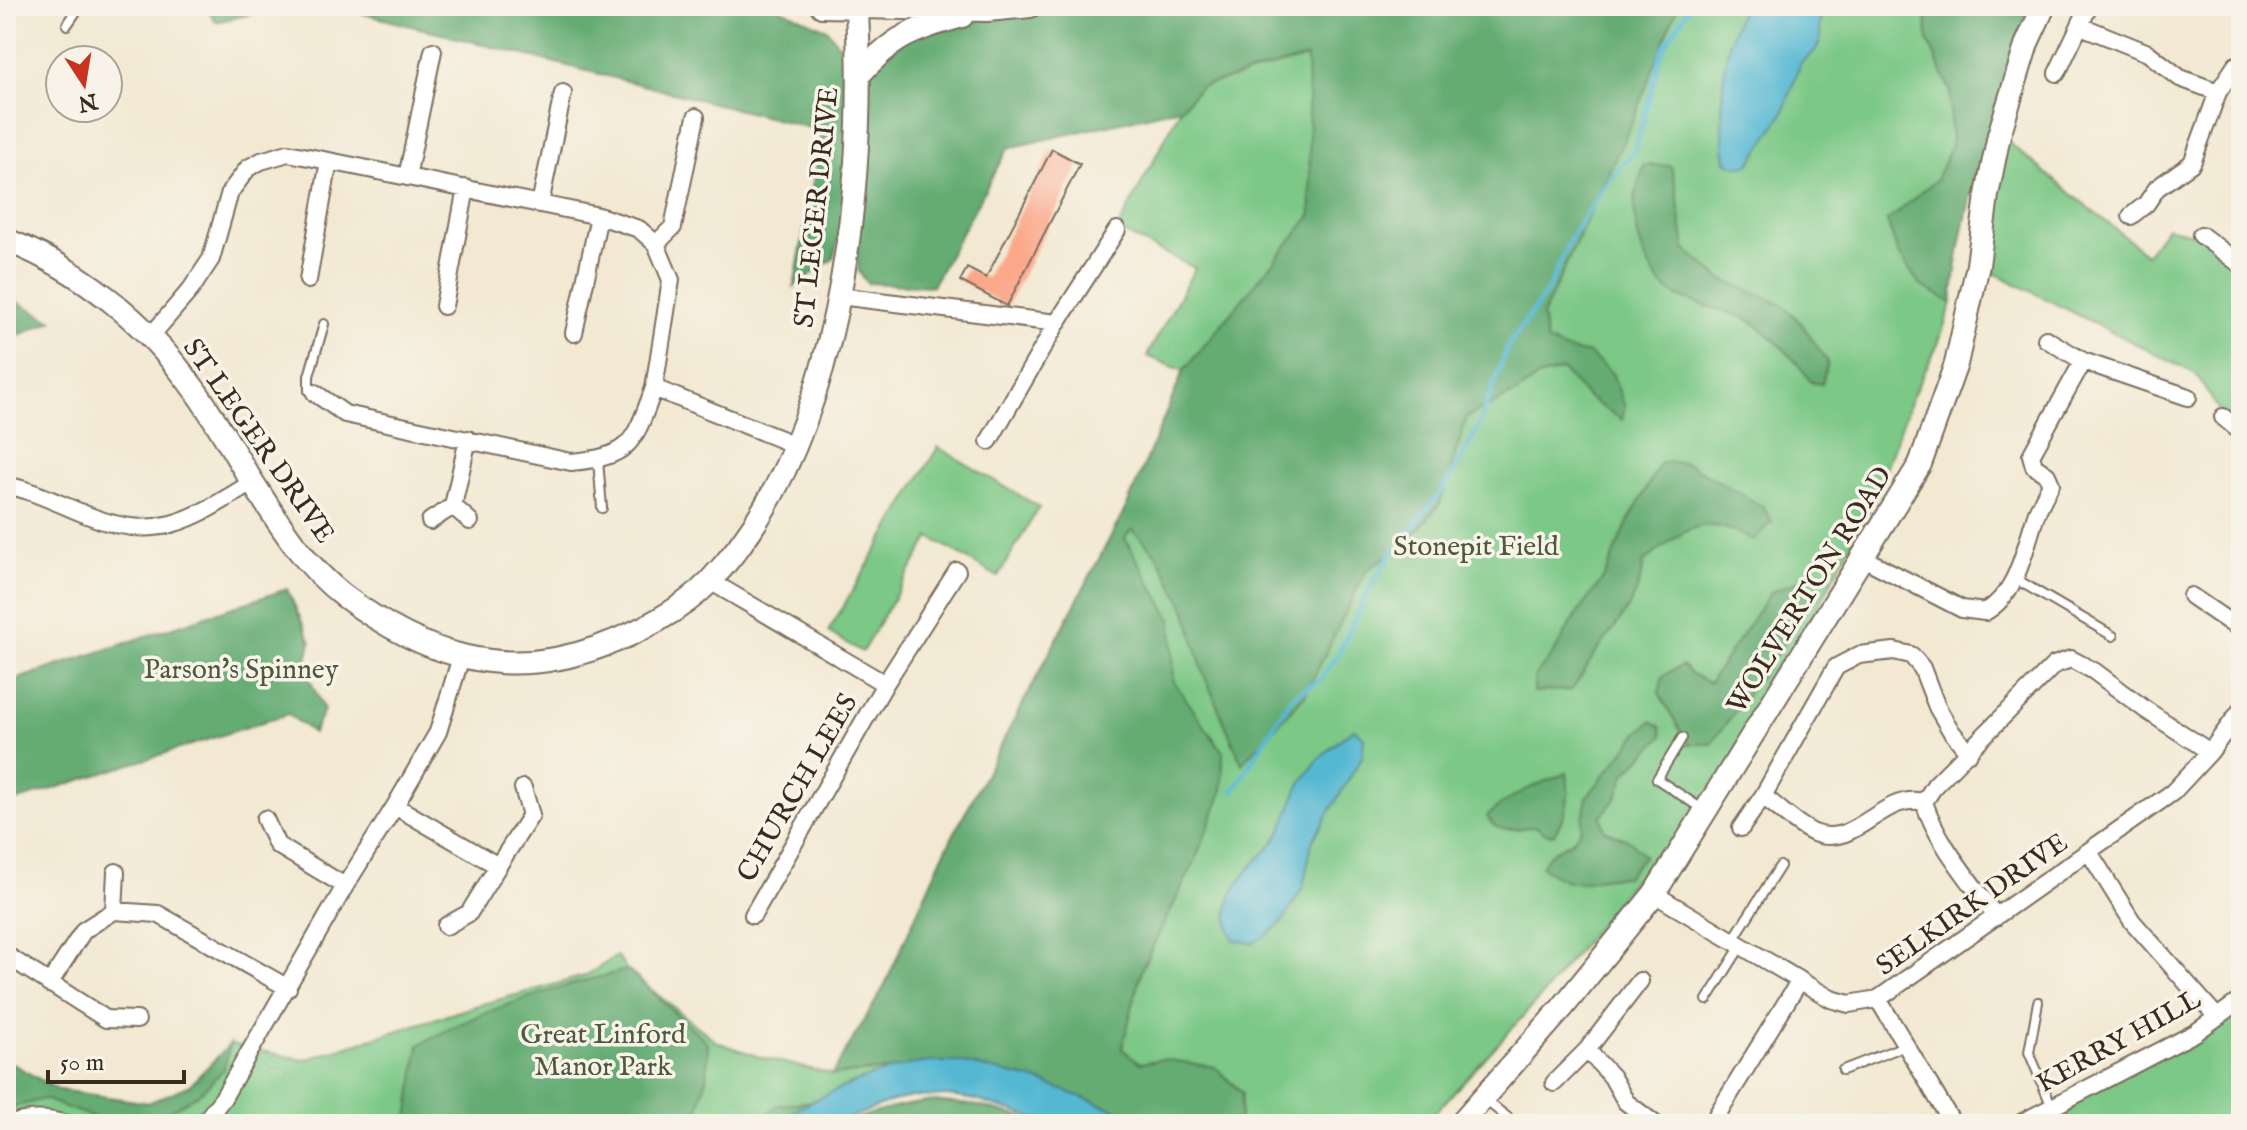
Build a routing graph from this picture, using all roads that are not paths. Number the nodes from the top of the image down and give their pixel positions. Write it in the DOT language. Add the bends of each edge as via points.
graph roads {
  1 [pos="80,6"];
  2 [pos="822,6"];
  3 [pos="1030,6"];
  4 [pos="2044,6"];
  5 [pos="2089,6"];
  6 [pos="873,8"];
  7 [pos="996,8"];
  8 [pos="67,25"];
  9 [pos="2081,26"];
  10 [pos="433,51"];
  11 [pos="2241,64"];
  12 [pos="2057,73"];
  13 [pos="860,74"];
  14 [pos="2218,92"];
  15 [pos="563,93"];
  16 [pos="696,117"];
  17 [pos="329,161"];
  18 [pos="407,177"];
  19 [pos="466,188"];
  20 [pos="540,204"];
  21 [pos="599,216"];
  22 [pos="2131,216"];
  23 [pos="1117,230"];
  24 [pos="2201,235"];
  25 [pos="6,240"];
  26 [pos="656,244"];
  27 [pos="2241,265"];
  28 [pos="308,280"];
  29 [pos="839,296"];
  30 [pos="444,306"];
  31 [pos="1057,323"];
  32 [pos="324,324"];
  33 [pos="574,333"];
  34 [pos="150,337"];
  35 [pos="2046,339"];
  36 [pos="2083,361"];
  37 [pos="654,388"];
  38 [pos="315,393"];
  39 [pos="2188,397"];
  40 [pos="2223,417"];
  41 [pos="2241,432"];
  42 [pos="468,439"];
  43 [pos="989,441"];
  44 [pos="795,445"];
  45 [pos="598,460"];
  46 [pos="253,482"];
  47 [pos="6,485"];
  48 [pos="453,506"];
  49 [pos="602,508"];
  50 [pos="430,521"];
  51 [pos="470,521"];
  52 [pos="1863,558"];
  53 [pos="957,571"];
  54 [pos="2013,578"];
  55 [pos="710,581"];
  56 [pos="2191,596"];
  57 [pos="2241,630"];
  58 [pos="2113,636"];
  59 [pos="461,657"];
  60 [pos="885,684"];
  61 [pos="2241,710"];
  62 [pos="1682,738"];
  63 [pos="2210,752"];
  64 [pos="1969,753"];
  65 [pos="523,788"];
  66 [pos="1763,796"];
  67 [pos="1924,802"];
  68 [pos="395,806"];
  69 [pos="1706,812"];
  70 [pos="265,819"];
  71 [pos="1741,828"];
  72 [pos="2089,852"];
  73 [pos="498,866"];
  74 [pos="1780,866"];
  75 [pos="116,872"];
  76 [pos="345,886"];
  77 [pos="1654,894"];
  78 [pos="114,911"];
  79 [pos="753,915"];
  80 [pos="1996,917"];
  81 [pos="446,926"];
  82 [pos="1737,943"];
  83 [pos="6,955"];
  84 [pos="1800,980"];
  85 [pos="1640,981"];
  86 [pos="49,984"];
  87 [pos="288,988"];
  88 [pos="1878,999"];
  89 [pos="1707,1000"];
  90 [pos="2241,1000"];
  91 [pos="2038,1002"];
  92 [pos="2216,1016"];
  93 [pos="137,1020"];
  94 [pos="1907,1045"];
  95 [pos="1587,1050"];
  96 [pos="1843,1070"];
  97 [pos="1554,1083"];
  98 [pos="1483,1098"];
  99 [pos="2052,1107"];
  100 [pos="11,1124"];
  101 [pos="66,1124"];
  102 [pos="203,1124"];
  103 [pos="1460,1124"];
  104 [pos="1516,1124"];
  105 [pos="1655,1124"];
  106 [pos="1715,1124"];
  107 [pos="1953,1124"];
  108 [pos="2019,1124"];
  1 -- 8 [label="lane"];
  2 -- 6 [label="street"];
  3 -- 7 [label="street"];
  4 -- 52 [label="street, WOLVERTON ROAD" via="1999,135 1956,364 1920,464"];
  5 -- 9 [label="street"];
  6 -- 7 [label="street"];
  6 -- 13 [label="street, ST LEGER DRIVE"];
  7 -- 13 [label="street" via="911,31 882,50"];
  9 -- 12 [label="street"];
  9 -- 14 [label="street" via="2148,53 2180,78"];
  10 -- 18 [label="street"];
  11 -- 14 [label="street"];
  13 -- 29 [label="street, ST LEGER DRIVE"];
  14 -- 22 [label="street" via="2192,163 2157,188"];
  15 -- 20 [label="street"];
  16 -- 26 [label="street" via="673,227"];
  17 -- 18 [label="street"];
  17 -- 28 [label="street"];
  17 -- 34 [label="street" via="288,153 248,168 230,192 211,259"];
  18 -- 19 [label="street"];
  19 -- 20 [label="street"];
  19 -- 30 [label="street"];
  20 -- 21 [label="street"];
  21 -- 26 [label="street" via="639,229"];
  21 -- 33 [label="street"];
  23 -- 31 [label="street"];
  24 -- 27 [label="street"];
  25 -- 34 [label="street, ST LEGER DRIVE" via="62,265"];
  26 -- 37 [label="street" via="671,280"];
  29 -- 31 [label="street"];
  29 -- 44 [label="street, ST LEGER DRIVE" via="833,332"];
  31 -- 43 [label="street"];
  32 -- 38 [label="lane" via="309,376 309,391"];
  34 -- 46 [label="street, ST LEGER DRIVE" via="193,387"];
  35 -- 36 [label="street"];
  36 -- 39 [label="street"];
  36 -- 54 [label="street" via="2031,455 2051,484"];
  37 -- 44 [label="street"];
  37 -- 45 [label="street" via="638,433 622,450"];
  38 -- 42 [label="street" via="345,414"];
  40 -- 41 [label="street"];
  42 -- 45 [label="street" via="571,462"];
  42 -- 48 [label="street"];
  44 -- 55 [label="street, ST LEGER DRIVE" via="758,519"];
  45 -- 49 [label="lane"];
  46 -- 47 [label="street" via="201,514 158,528 107,523 33,490"];
  46 -- 59 [label="street, ST LEGER DRIVE" via="301,556 340,593 388,627"];
  48 -- 50 [label="street"];
  48 -- 51 [label="street"];
  52 -- 54 [label="street" via="1969,612 1991,608"];
  52 -- 69 [label="street, WOLVERTON ROAD"];
  53 -- 60 [label="street, CHURCH LEES"];
  54 -- 58 [label="lane"];
  55 -- 59 [label="street, ST LEGER DRIVE" via="630,636 571,658 531,662"];
  55 -- 60 [label="street, CHURCH LEES"];
  56 -- 57 [label="street"];
  59 -- 68 [label="street" via="438,732"];
  60 -- 79 [label="street, CHURCH LEES"];
  61 -- 63 [label="street, SELKIRK DRIVE"];
  62 -- 69 [label="lane" via="1657,779"];
  63 -- 64 [label="street" via="2071,659 2054,665"];
  63 -- 72 [label="street, SELKIRK DRIVE" via="2173,792"];
  64 -- 66 [label="street" via="1951,731 1911,655 1859,655 1836,667"];
  64 -- 67 [label="street"];
  65 -- 73 [label="street" via="531,815"];
  66 -- 67 [label="street" via="1815,833 1829,836 1847,832 1898,802"];
  66 -- 71 [label="street"];
  67 -- 80 [label="street" via="1940,839"];
  68 -- 73 [label="street"];
  68 -- 76 [label="street"];
  69 -- 77 [label="street, WOLVERTON ROAD"];
  70 -- 76 [label="street" via="277,845"];
  72 -- 80 [label="street, SELKIRK DRIVE"];
  72 -- 92 [label="street" via="2132,921"];
  73 -- 81 [label="street" via="469,913"];
  74 -- 82 [label="lane"];
  75 -- 78 [label="street"];
  76 -- 87 [label="street"];
  77 -- 82 [label="street, SELKIRK DRIVE"];
  77 -- 98 [label="street, WOLVERTON ROAD"];
  78 -- 86 [label="street" via="84,930"];
  78 -- 87 [label="street" via="158,914"];
  80 -- 88 [label="street, SELKIRK DRIVE"];
  82 -- 84 [label="street, SELKIRK DRIVE"];
  82 -- 89 [label="lane"];
  83 -- 86 [label="street"];
  84 -- 88 [label="street, SELKIRK DRIVE" via="1849,1004"];
  84 -- 106 [label="street"];
  85 -- 95 [label="street"];
  86 -- 93 [label="street" via="106,1019"];
  87 -- 102 [label="street"];
  88 -- 94 [label="street"];
  90 -- 92 [label="street, KERRY HILL"];
  91 -- 99 [label="lane" via="2029,1052"];
  92 -- 99 [label="street, KERRY HILL" via="2195,1033"];
  94 -- 96 [label="lane"];
  94 -- 107 [label="street"];
  95 -- 97 [label="street"];
  95 -- 105 [label="street" via="1626,1102"];
  98 -- 103 [label="street, WOLVERTON ROAD"];
  98 -- 104 [label="lane"];
  99 -- 108 [label="street, KERRY HILL"];
  100 -- 101 [label="street" via="29,1119"];
}
